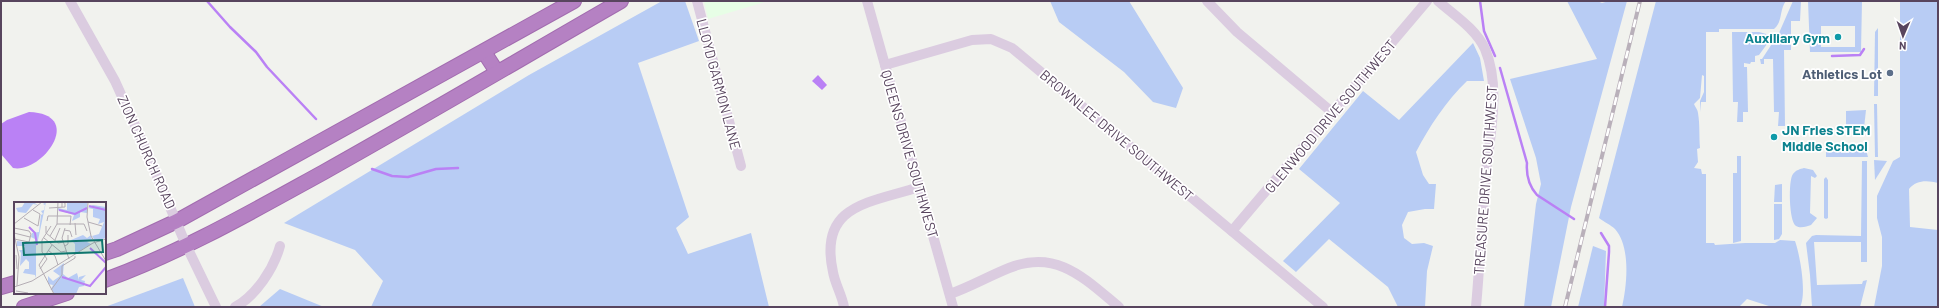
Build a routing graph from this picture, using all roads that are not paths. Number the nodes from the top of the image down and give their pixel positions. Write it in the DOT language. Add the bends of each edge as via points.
graph roads {
  1 [pos="70,1"];
  2 [pos="574,1"];
  3 [pos="621,1"];
  4 [pos="697,1"];
  5 [pos="867,1"];
  6 [pos="1207,1"];
  7 [pos="1427,1"];
  8 [pos="1438,1"];
  9 [pos="484,52"];
  10 [pos="885,65"];
  11 [pos="497,72"];
  12 [pos="1333,113"];
  13 [pos="741,166"];
  14 [pos="919,188"];
  15 [pos="176,221"];
  16 [pos="1232,231"];
  17 [pos="186,245"];
  18 [pos="280,246"];
  19 [pos="106,253"];
  20 [pos="106,280"];
  21 [pos="14,283"];
  22 [pos="1,287"];
  23 [pos="65,294"];
  24 [pos="950,294"];
  25 [pos="24,307"];
  26 [pos="216,307"];
  27 [pos="235,307"];
  28 [pos="844,307"];
  29 [pos="954,307"];
  30 [pos="1119,307"];
  31 [pos="1324,307"];
  32 [pos="1476,307"];
  1 -- 15 [label="street, ZION CHURCH ROAD" via="115,81"];
  2 -- 9 [label="highway"];
  3 -- 11 [label="highway"];
  4 -- 13 [label="street, LLOYD GARMON LANE"];
  5 -- 10 [label="street, QUEENS DRIVE SOUTHWEST"];
  6 -- 12 [label="street" via="1237,32"];
  7 -- 12 [label="street, GLENWOOD DRIVE SOUTHWEST"];
  8 -- 32 [label="street, TREASURE DRIVE SOUTHWEST" via="1467,25 1478,39 1489,59 1492,79 1492,116"];
  9 -- 11 [label="highway"];
  9 -- 15 [label="highway"];
  10 -- 14 [label="street, QUEENS DRIVE SOUTHWEST"];
  10 -- 16 [label="street, BROWNLEE DRIVE SOUTHWEST" via="972,40 991,39 1002,43 1012,48"];
  11 -- 17 [label="highway" via="234,222"];
  12 -- 16 [label="street, GLENWOOD DRIVE SOUTHWEST"];
  14 -- 24 [label="street, QUEENS DRIVE SOUTHWEST"];
  14 -- 28 [label="street" via="853,208 834,228 829,248 833,273"];
  15 -- 17 [label="street, ZION CHURCH ROAD"];
  15 -- 19 [label="highway"];
  16 -- 31 [label="street, BROWNLEE DRIVE SOUTHWEST"];
  17 -- 20 [label="highway"];
  17 -- 26 [label="street, ZION CHURCH ROAD"];
  18 -- 27 [label="street" via="276,261 262,282"];
  21 -- 22 [label="highway"];
  23 -- 25 [label="highway"];
  24 -- 29 [label="street, QUEENS DRIVE SOUTHWEST"];
  24 -- 30 [label="street" via="1022,264 1044,262 1060,265 1074,272"];
}
